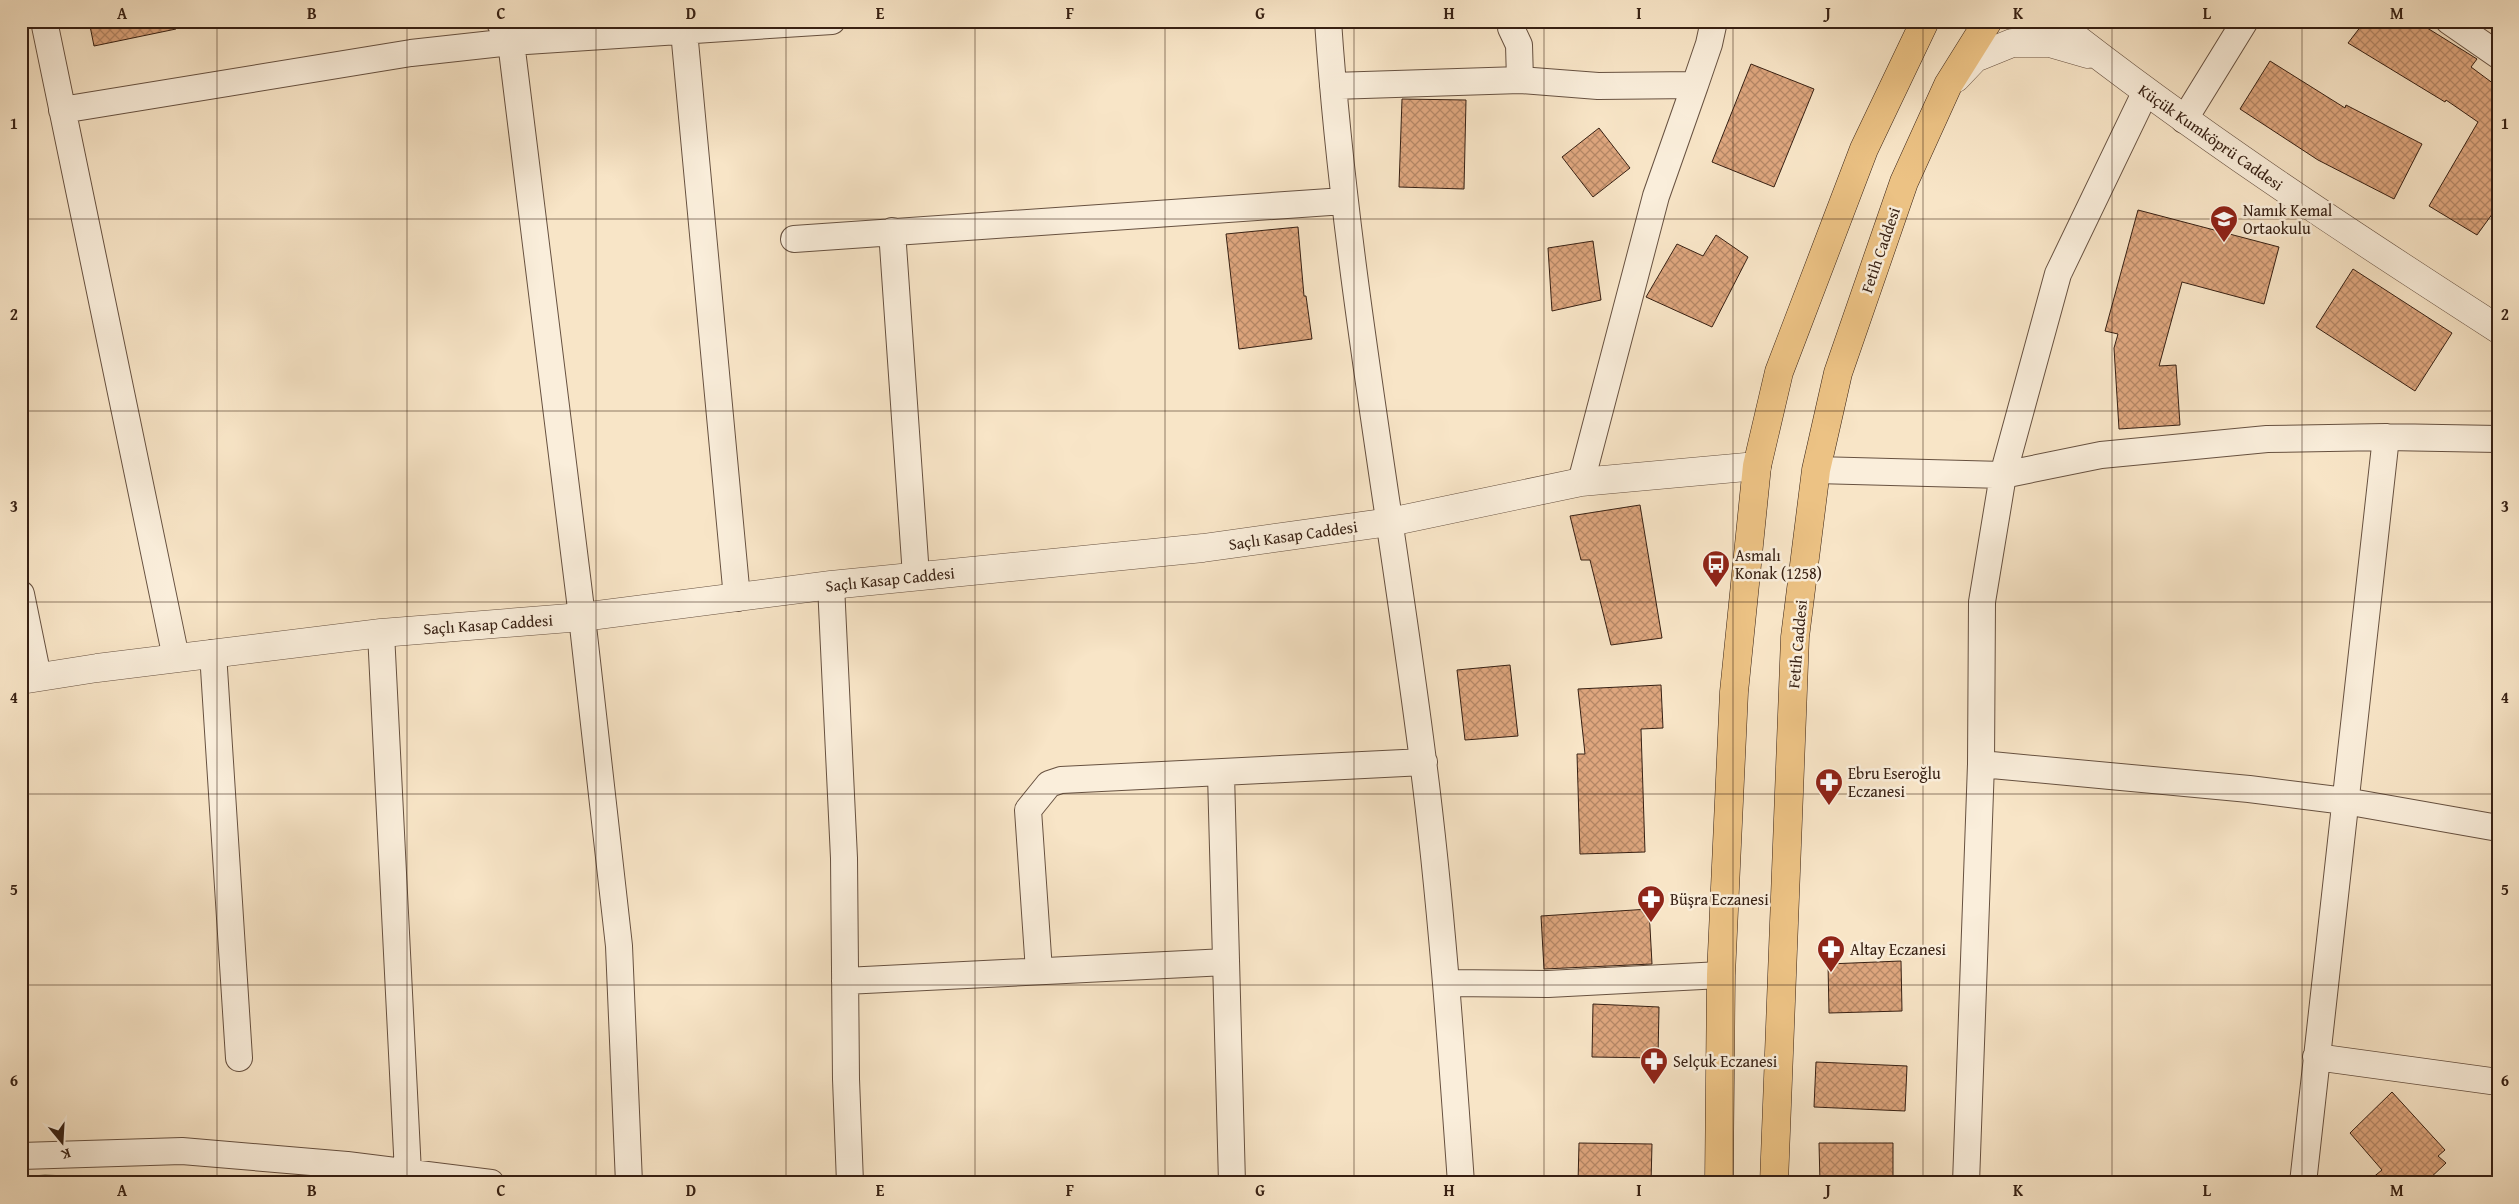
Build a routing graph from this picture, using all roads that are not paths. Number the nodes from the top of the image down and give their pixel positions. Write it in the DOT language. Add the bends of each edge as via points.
graph roads {
  1 [pos="44,21"];
  2 [pos="832,21"];
  3 [pos="1328,21"];
  4 [pos="1511,21"];
  5 [pos="1714,21"];
  6 [pos="1988,21"];
  7 [pos="2054,21"];
  8 [pos="2088,21"];
  9 [pos="2245,21"];
  10 [pos="2449,21"];
  11 [pos="1923,22"];
  12 [pos="684,30"];
  13 [pos="505,32"];
  14 [pos="2498,55"];
  15 [pos="2101,58"];
  16 [pos="1520,80"];
  17 [pos="1695,85"];
  18 [pos="1948,85"];
  19 [pos="1333,86"];
  20 [pos="2146,91"];
  21 [pos="62,110"];
  22 [pos="2184,120"];
  23 [pos="1344,201"];
  24 [pos="892,231"];
  25 [pos="794,238"];
  26 [pos="2498,329"];
  27 [pos="2386,437"];
  28 [pos="2498,439"];
  29 [pos="1757,466"];
  30 [pos="1816,470"];
  31 [pos="2003,475"];
  32 [pos="1581,482"];
  33 [pos="1390,522"];
  34 [pos="916,576"];
  35 [pos="831,585"];
  36 [pos="21,594"];
  37 [pos="737,598"];
  38 [pos="582,617"];
  39 [pos="381,633"];
  40 [pos="213,653"];
  41 [pos="176,658"];
  42 [pos="30,678"];
  43 [pos="1424,762"];
  44 [pos="1981,764"];
  45 [pos="1221,774"];
  46 [pos="2345,801"];
  47 [pos="2498,828"];
  48 [pos="1226,962"];
  49 [pos="1039,971"];
  50 [pos="1721,975"];
  51 [pos="845,981"];
  52 [pos="1447,983"];
  53 [pos="239,1058"];
  54 [pos="2316,1058"];
  55 [pos="2498,1082"];
  56 [pos="21,1156"];
  57 [pos="408,1173"];
  58 [pos="492,1183"];
  59 [pos="628,1183"];
  60 [pos="850,1183"];
  61 [pos="1232,1183"];
  62 [pos="1461,1183"];
  63 [pos="1719,1183"];
  64 [pos="1774,1183"];
  65 [pos="1966,1183"];
  66 [pos="2303,1183"];
  1 -- 21 [label="street"];
  2 -- 12 [label="street"];
  3 -- 19 [label="street"];
  4 -- 16 [label="street" via="1519,44"];
  5 -- 17 [label="street"];
  6 -- 18 [label="main road, Fetih Caddesi"];
  7 -- 15 [label="street, Küçük Kumköprü Caddesi"];
  8 -- 15 [label="street"];
  9 -- 22 [label="street"];
  10 -- 14 [label="street"];
  11 -- 29 [label="main road" via="1864,149 1779,372"];
  12 -- 13 [label="street"];
  12 -- 37 [label="street"];
  13 -- 21 [label="street" via="411,53"];
  13 -- 38 [label="street"];
  15 -- 18 [label="street" via="2050,43 2012,43 1975,58"];
  15 -- 20 [label="street, Küçük Kumköprü Caddesi"];
  16 -- 17 [label="street" via="1598,86"];
  16 -- 19 [label="street"];
  17 -- 32 [label="street" via="1656,196"];
  18 -- 30 [label="main road, Fetih Caddesi" via="1904,182 1838,373"];
  19 -- 23 [label="street"];
  20 -- 22 [label="street, Küçük Kumköprü Caddesi"];
  20 -- 31 [label="street" via="2058,274"];
  21 -- 41 [label="street"];
  22 -- 26 [label="street, Küçük Kumköprü Caddesi"];
  23 -- 24 [label="street"];
  23 -- 33 [label="street"];
  24 -- 25 [label="street"];
  24 -- 34 [label="street"];
  27 -- 28 [label="street"];
  27 -- 31 [label="street" via="2268,439 2100,455"];
  27 -- 46 [label="street"];
  29 -- 32 [label="street, Saçlı Kasap Caddesi"];
  29 -- 50 [label="main road" via="1734,692"];
  30 -- 31 [label="street"];
  30 -- 64 [label="main road, Fetih Caddesi" via="1795,637"];
  31 -- 44 [label="street" via="1982,602"];
  32 -- 33 [label="street, Saçlı Kasap Caddesi"];
  33 -- 34 [label="street, Saçlı Kasap Caddesi" via="1203,548"];
  33 -- 43 [label="street"];
  34 -- 35 [label="street, Saçlı Kasap Caddesi"];
  35 -- 37 [label="street, Saçlı Kasap Caddesi"];
  35 -- 51 [label="street" via="844,858"];
  36 -- 42 [label="street"];
  37 -- 38 [label="street, Saçlı Kasap Caddesi"];
  38 -- 39 [label="street, Saçlı Kasap Caddesi"];
  38 -- 59 [label="street" via="619,946"];
  39 -- 40 [label="street, Saçlı Kasap Caddesi"];
  39 -- 57 [label="street"];
  40 -- 41 [label="street, Saçlı Kasap Caddesi"];
  40 -- 53 [label="street"];
  41 -- 42 [label="street, Saçlı Kasap Caddesi"];
  43 -- 45 [label="street"];
  43 -- 52 [label="street"];
  44 -- 46 [label="street"];
  44 -- 65 [label="street"];
  45 -- 48 [label="street"];
  45 -- 49 [label="street" via="1061,780 1049,784 1028,810"];
  46 -- 47 [label="street"];
  46 -- 54 [label="street"];
  48 -- 49 [label="street"];
  48 -- 61 [label="street"];
  49 -- 51 [label="street"];
  50 -- 52 [label="street" via="1548,984"];
  50 -- 63 [label="main road"];
  51 -- 60 [label="street"];
  52 -- 62 [label="street"];
  54 -- 55 [label="street"];
  54 -- 66 [label="street"];
  56 -- 57 [label="street" via="182,1151"];
  57 -- 58 [label="street"];
}
